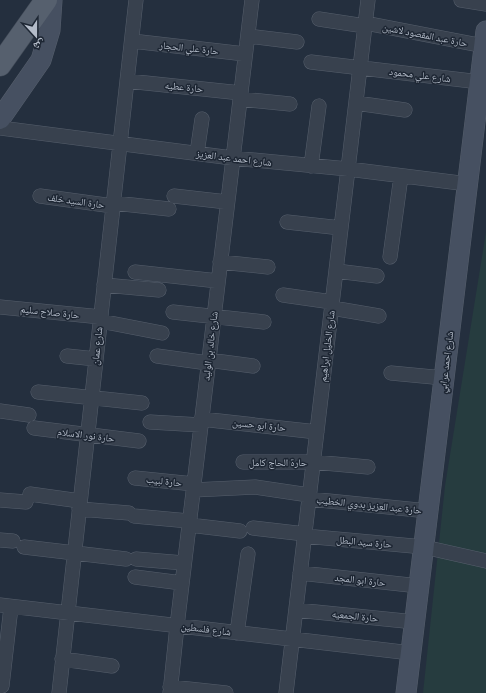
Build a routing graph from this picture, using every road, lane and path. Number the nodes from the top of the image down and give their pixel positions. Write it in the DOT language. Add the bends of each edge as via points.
graph roads {
  1 [pos="46,0"];
  2 [pos="52,0"];
  3 [pos="136,0"];
  4 [pos="252,0"];
  5 [pos="368,0"];
  6 [pos="461,0"];
  7 [pos="486,4"];
  8 [pos="319,19"];
  9 [pos="365,24"];
  10 [pos="248,36"];
  11 [pos="485,39"];
  12 [pos="132,41"];
  13 [pos="297,42"];
  14 [pos="245,54"];
  15 [pos="312,62"];
  16 [pos="1,63"];
  17 [pos="360,68"];
  18 [pos="127,81"];
  19 [pos="480,82"];
  20 [pos="240,96"];
  21 [pos="356,103"];
  22 [pos="290,104"];
  23 [pos="319,106"];
  24 [pos="405,110"];
  25 [pos="0,119"];
  26 [pos="202,119"];
  27 [pos="0,128"];
  28 [pos="120,143"];
  29 [pos="197,153"];
  30 [pos="232,158"];
  31 [pos="311,166"];
  32 [pos="348,169"];
  33 [pos="401,176"];
  34 [pos="468,184"];
  35 [pos="40,196"];
  36 [pos="174,196"];
  37 [pos="227,202"];
  38 [pos="113,205"];
  39 [pos="170,209"];
  40 [pos="287,222"];
  41 [pos="341,228"];
  42 [pos="390,257"];
  43 [pos="220,262"];
  44 [pos="268,267"];
  45 [pos="336,271"];
  46 [pos="135,272"];
  47 [pos="377,276"];
  48 [pos="218,281"];
  49 [pos="104,285"];
  50 [pos="159,290"];
  51 [pos="282,295"];
  52 [pos="332,305"];
  53 [pos="0,307"];
  54 [pos="173,312"];
  55 [pos="379,316"];
  56 [pos="214,317"];
  57 [pos="100,319"];
  58 [pos="264,322"];
  59 [pos="162,333"];
  60 [pos="67,356"];
  61 [pos="157,356"];
  62 [pos="96,359"];
  63 [pos="208,362"];
  64 [pos="252,366"];
  65 [pos="391,373"];
  66 [pos="444,378"];
  67 [pos="38,392"];
  68 [pos="92,398"];
  69 [pos="142,403"];
  70 [pos="0,411"];
  71 [pos="29,415"];
  72 [pos="150,422"];
  73 [pos="201,422"];
  74 [pos="34,428"];
  75 [pos="317,432"];
  76 [pos="88,436"];
  77 [pos="139,441"];
  78 [pos="243,462"];
  79 [pos="313,462"];
  80 [pos="368,466"];
  81 [pos="135,478"];
  82 [pos="193,487"];
  83 [pos="255,487"];
  84 [pos="309,497"];
  85 [pos="0,500"];
  86 [pos="80,505"];
  87 [pos="428,511"];
  88 [pos="189,523"];
  89 [pos="305,535"];
  90 [pos="12,543"];
  91 [pos="424,547"];
  92 [pos="74,553"];
  93 [pos="248,554"];
  94 [pos="486,561"];
  95 [pos="184,563"];
  96 [pos="300,573"];
  97 [pos="135,577"];
  98 [pos="182,583"];
  99 [pos="419,586"];
  100 [pos="6,606"];
  101 [pos="296,610"];
  102 [pos="68,613"];
  103 [pos="415,622"];
  104 [pos="176,626"];
  105 [pos="238,633"];
  106 [pos="292,639"];
  107 [pos="411,653"];
  108 [pos="62,659"];
  109 [pos="112,666"];
  110 [pos="2,686"];
  111 [pos="170,690"];
  112 [pos="59,693"];
  113 [pos="226,693"];
  114 [pos="286,693"];
  115 [pos="406,693"];
  1 -- 16 [label="main road"];
  2 -- 25 [label="street" via="50,30 41,60"];
  3 -- 12 [label="street, شارع عمان"];
  4 -- 10 [label="street, شارع خالد بن الوليد"];
  5 -- 9 [label="street, شارع الخليل ابراهيم"];
  6 -- 7 [label="street"];
  8 -- 9 [label="street, حارة عبد المقصود لاشين"];
  9 -- 11 [label="street, حارة عبد المقصود لاشين"];
  9 -- 17 [label="street, شارع الخليل ابراهيم"];
  10 -- 13 [label="street"];
  10 -- 14 [label="street, شارع خالد بن الوليد"];
  11 -- 19 [label="street, شارع احمد عرابي"];
  12 -- 14 [label="street, حارة علي الحجار"];
  12 -- 18 [label="street, شارع عمان"];
  14 -- 20 [label="street, شارع خالد بن الوليد"];
  15 -- 17 [label="street, شارع علي محمود"];
  17 -- 19 [label="street, شارع علي محمود"];
  17 -- 21 [label="street, شارع الخليل ابراهيم"];
  18 -- 20 [label="street, حارة عطيه"];
  18 -- 28 [label="street, شارع عمان"];
  19 -- 34 [label="street, شارع احمد عرابي"];
  20 -- 22 [label="street, حارة عطيه"];
  20 -- 30 [label="street, شارع خالد بن الوليد"];
  21 -- 24 [label="street"];
  21 -- 32 [label="street, شارع الخليل ابراهيم"];
  23 -- 31 [label="street"];
  26 -- 29 [label="street"];
  27 -- 28 [label="street, شارع احمد عبد العزيز"];
  28 -- 29 [label="street, شارع احمد عبد العزيز"];
  28 -- 38 [label="street, شارع عمان"];
  29 -- 30 [label="street, شارع احمد عبد العزيز"];
  30 -- 31 [label="street, شارع احمد عبد العزيز"];
  30 -- 37 [label="street, شارع خالد بن الوليد"];
  31 -- 32 [label="street, شارع احمد عبد العزيز"];
  32 -- 33 [label="street, شارع احمد عبد العزيز"];
  32 -- 41 [label="street, شارع الخليل ابراهيم"];
  33 -- 34 [label="street, شارع احمد عبد العزيز"];
  33 -- 42 [label="street"];
  34 -- 66 [label="street, شارع احمد عرابي"];
  35 -- 38 [label="street, حارة السيد خلف"];
  36 -- 37 [label="street"];
  37 -- 43 [label="street, شارع خالد بن الوليد"];
  38 -- 39 [label="street, حارة السيد خلف"];
  38 -- 49 [label="street, شارع عمان"];
  40 -- 41 [label="street"];
  41 -- 45 [label="street, شارع الخليل ابراهيم"];
  43 -- 44 [label="street"];
  43 -- 48 [label="street, شارع خالد بن الوليد"];
  45 -- 47 [label="street"];
  45 -- 52 [label="street, شارع الخليل ابراهيم"];
  46 -- 48 [label="street"];
  48 -- 56 [label="street, شارع خالد بن الوليد"];
  49 -- 50 [label="street"];
  49 -- 57 [label="street, شارع عمان"];
  51 -- 52 [label="street"];
  52 -- 55 [label="street"];
  52 -- 75 [label="street, شارع الخليل ابراهيم"];
  53 -- 57 [label="street, حارة صلاح سليم"];
  54 -- 56 [label="street"];
  56 -- 58 [label="street"];
  56 -- 63 [label="street, شارع خالد بن الوليد"];
  57 -- 59 [label="street, حارة صلاح سليم"];
  57 -- 62 [label="street, شارع عمان"];
  60 -- 62 [label="street"];
  61 -- 63 [label="street"];
  62 -- 68 [label="street, شارع عمان"];
  63 -- 64 [label="street"];
  63 -- 73 [label="street, شارع خالد بن الوليد"];
  65 -- 66 [label="street"];
  66 -- 87 [label="street, شارع احمد عرابي"];
  67 -- 68 [label="street"];
  68 -- 69 [label="street"];
  68 -- 76 [label="street, شارع عمان"];
  70 -- 71 [label="street"];
  72 -- 73 [label="street, حارة ابو حسين"];
  73 -- 75 [label="street, حارة ابو حسين"];
  73 -- 82 [label="street, شارع خالد بن الوليد"];
  74 -- 76 [label="street, حارة نور الاسلام"];
  75 -- 79 [label="street, شارع الخليل ابراهيم"];
  76 -- 77 [label="street, حارة نور الاسلام"];
  76 -- 86 [label="street, شارع عمان"];
  78 -- 79 [label="street, حارة الحاج كامل"];
  79 -- 80 [label="street, حارة الحاج كامل"];
  79 -- 84 [label="street, شارع الخليل ابراهيم"];
  81 -- 82 [label="street, حارة لبيب"];
  82 -- 83 [label="street, حارة لبيب"];
  82 -- 88 [label="street, شارع خالد بن الوليد"];
  83 -- 84 [label="street, حارة عبد العزيز بدوي الخطيب"];
  84 -- 87 [label="street, حارة عبد العزيز بدوي الخطيب"];
  84 -- 89 [label="street, شارع الخليل ابراهيم"];
  85 -- 86 [label="street, حارة سيد البطل" via="28,498"];
  86 -- 88 [label="street, حارة سيد البطل"];
  86 -- 92 [label="street, شارع عمان"];
  87 -- 91 [label="street, شارع احمد عرابي"];
  88 -- 89 [label="street, حارة سيد البطل"];
  88 -- 95 [label="street, شارع خالد بن الوليد"];
  89 -- 91 [label="street, حارة سيد البطل"];
  89 -- 96 [label="street, شارع الخليل ابراهيم"];
  90 -- 92 [label="street"];
  91 -- 94 [label="street, حارة سيد البطل"];
  91 -- 99 [label="street, شارع احمد عرابي"];
  92 -- 95 [label="street"];
  92 -- 102 [label="street, شارع عمان"];
  93 -- 105 [label="street"];
  95 -- 98 [label="street, شارع خالد بن الوليد"];
  96 -- 99 [label="street, حارة ابو المجد"];
  96 -- 101 [label="street, شارع الخليل ابراهيم"];
  97 -- 98 [label="street"];
  98 -- 104 [label="street, شارع خالد بن الوليد"];
  99 -- 103 [label="street, شارع احمد عرابي"];
  100 -- 102 [label="street, شارع فلسطين"];
  100 -- 110 [label="street"];
  101 -- 103 [label="street, حارة الجمعيه"];
  101 -- 106 [label="street, شارع الخليل ابراهيم"];
  102 -- 104 [label="street, شارع فلسطين"];
  102 -- 108 [label="street, شارع عمان"];
  103 -- 107 [label="street, شارع احمد عرابي"];
  104 -- 105 [label="street, شارع فلسطين"];
  104 -- 111 [label="street, شارع خالد بن الوليد"];
  105 -- 106 [label="street, شارع فلسطين"];
  106 -- 107 [label="street, شارع فلسطين"];
  106 -- 114 [label="street, شارع الخليل ابراهيم"];
  107 -- 115 [label="street, شارع احمد عرابي"];
  108 -- 109 [label="street"];
  108 -- 112 [label="street, شارع عمان"];
  111 -- 113 [label="street"];
}
